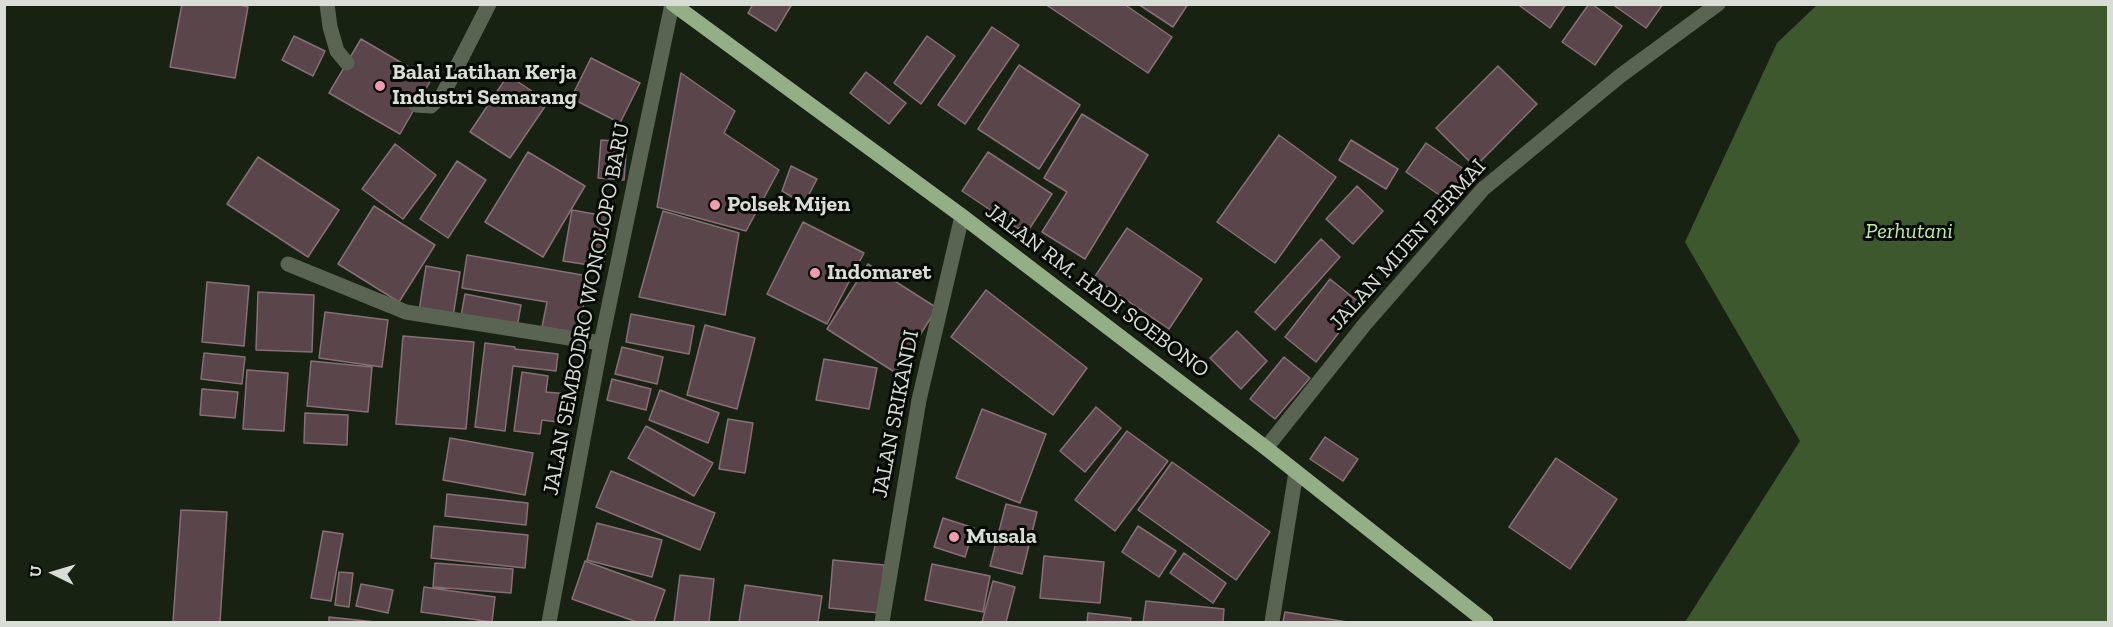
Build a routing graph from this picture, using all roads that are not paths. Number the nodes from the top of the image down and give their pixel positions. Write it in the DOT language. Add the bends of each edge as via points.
graph roads {
  1 [pos="327,4"];
  2 [pos="489,4"];
  3 [pos="672,4"];
  4 [pos="1718,4"];
  5 [pos="347,63"];
  6 [pos="416,105"];
  7 [pos="962,216"];
  8 [pos="288,264"];
  9 [pos="601,343"];
  10 [pos="1266,448"];
  11 [pos="1296,472"];
  12 [pos="549,622"];
  13 [pos="882,622"];
  14 [pos="1272,622"];
  15 [pos="1486,622"];
  1 -- 5 [label="street" via="337,51"];
  2 -- 6 [label="street" via="443,94 431,106"];
  3 -- 7 [label="main road, JALAN RM. HADI SOEBONO"];
  3 -- 9 [label="street, JALAN SEMBODRO WONOLOPO BARU"];
  4 -- 10 [label="street, JALAN MIJEN PERMAI" via="1620,76 1483,189 1365,324"];
  7 -- 10 [label="main road, JALAN RM. HADI SOEBONO"];
  7 -- 13 [label="street, JALAN SRIKANDI" via="919,400"];
  8 -- 9 [label="street" via="406,312"];
  9 -- 12 [label="street, JALAN SEMBODRO WONOLOPO BARU"];
  10 -- 11 [label="main road, JALAN RM. HADI SOEBONO"];
  11 -- 14 [label="street"];
  11 -- 15 [label="main road, JALAN RM. HADI SOEBONO"];
}
